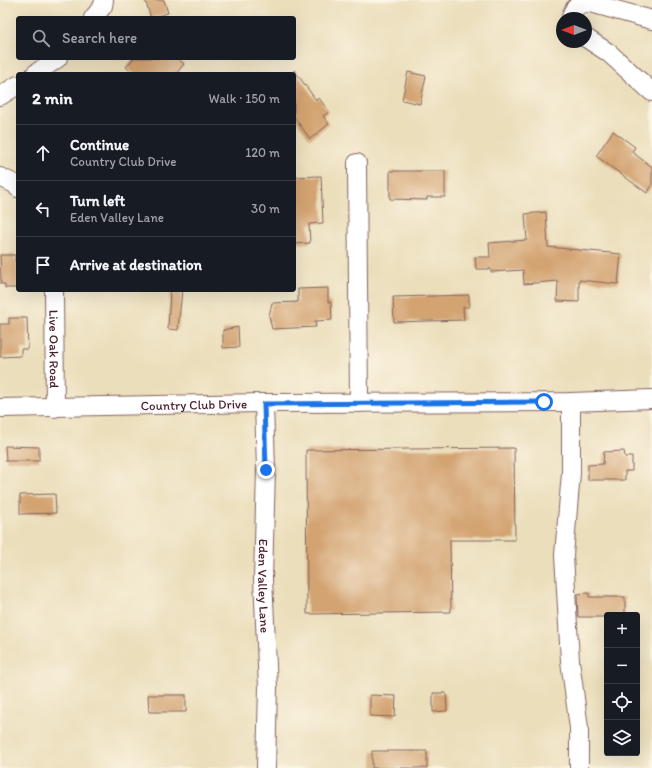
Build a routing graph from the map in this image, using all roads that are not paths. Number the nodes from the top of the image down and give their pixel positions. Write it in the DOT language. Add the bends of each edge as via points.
graph roads {
  1 [pos="104,0"];
  2 [pos="573,12"];
  3 [pos="95,16"];
  4 [pos="652,20"];
  5 [pos="592,42"];
  6 [pos="55,60"];
  7 [pos="38,72"];
  8 [pos="16,86"];
  9 [pos="652,92"];
  10 [pos="0,96"];
  11 [pos="357,163"];
  12 [pos="0,177"];
  13 [pos="16,185"];
  14 [pos="54,292"];
  15 [pos="652,399"];
  16 [pos="571,402"];
  17 [pos="264,404"];
  18 [pos="359,404"];
  19 [pos="0,408"];
  20 [pos="55,408"];
  21 [pos="266,768"];
  22 [pos="579,768"];
  1 -- 3 [label="street" via="103,6"];
  2 -- 4 [label="street" via="576,6 591,3"];
  5 -- 9 [label="street" via="609,53"];
  6 -- 7 [label="street"];
  8 -- 10 [label="street"];
  11 -- 18 [label="street"];
  12 -- 13 [label="street"];
  14 -- 20 [label="street, Live Oak Road"];
  15 -- 16 [label="street, Country Club Drive"];
  16 -- 18 [label="street, Country Club Drive"];
  16 -- 22 [label="street" via="571,474 564,555 570,661 579,728"];
  17 -- 18 [label="street, Country Club Drive"];
  17 -- 20 [label="street, Country Club Drive"];
  17 -- 21 [label="street, Eden Valley Lane" via="266,470 263,579 268,687"];
  19 -- 20 [label="street, Country Club Drive"];
}
